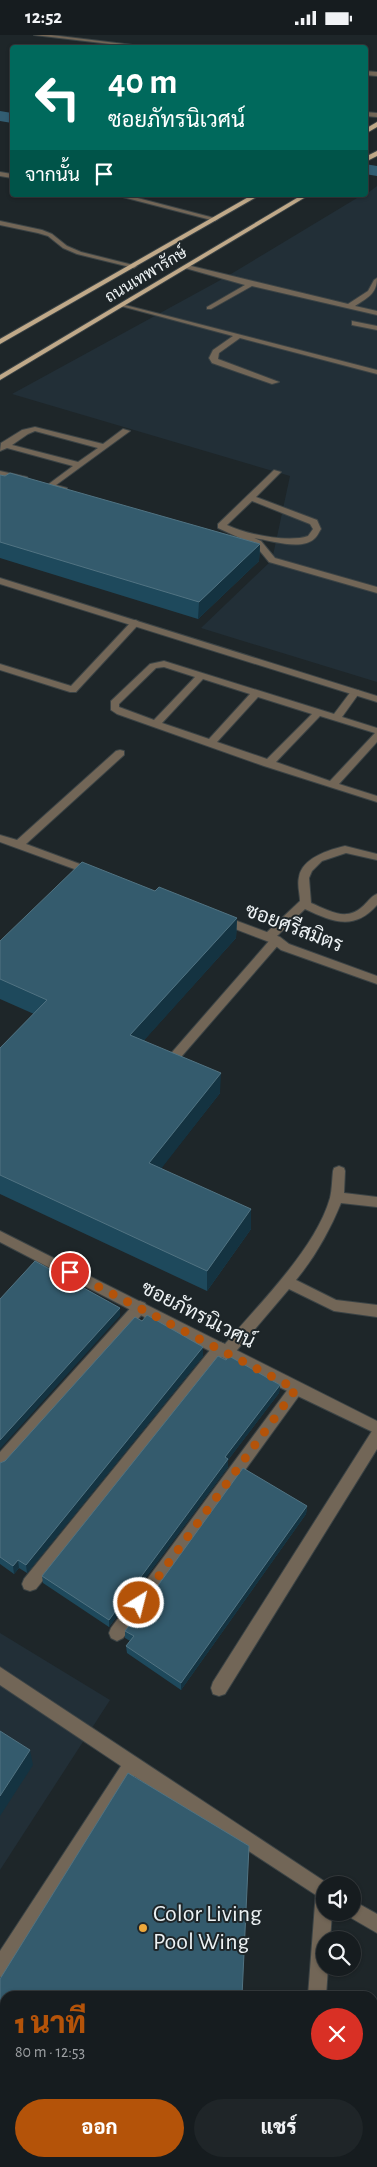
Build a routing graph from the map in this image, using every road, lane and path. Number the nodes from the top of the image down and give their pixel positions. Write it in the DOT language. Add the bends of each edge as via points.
graph roads {
  1 [pos="37,35"];
  2 [pos="128,45"];
  3 [pos="126,197"];
  4 [pos="254,197"];
  5 [pos="303,197"];
  6 [pos="215,219"];
  7 [pos="0,223"];
  8 [pos="134,266"];
  9 [pos="187,267"];
  10 [pos="377,279"];
  11 [pos="251,284"];
  12 [pos="374,293"];
  13 [pos="123,305"];
  14 [pos="350,307"];
  15 [pos="209,308"];
  16 [pos="377,313"];
  17 [pos="355,323"];
  18 [pos="377,328"];
  19 [pos="238,336"];
  20 [pos="0,342"];
  21 [pos="377,372"];
  22 [pos="0,378"];
  23 [pos="275,382"];
  24 [pos="126,431"];
  25 [pos="2,447"];
  26 [pos="105,447"];
  27 [pos="80,465"];
  28 [pos="277,472"];
  29 [pos="0,473"];
  30 [pos="42,484"];
  31 [pos="76,493"];
  32 [pos="250,497"];
  33 [pos="240,535"];
  34 [pos="0,581"];
  35 [pos="377,590"];
  36 [pos="135,623"];
  37 [pos="0,667"];
  38 [pos="202,675"];
  39 [pos="257,692"];
  40 [pos="355,692"];
  41 [pos="377,699"];
  42 [pos="319,712"];
  43 [pos="336,718"];
  44 [pos="155,725"];
  45 [pos="377,731"];
  46 [pos="377,736"];
  47 [pos="210,744"];
  48 [pos="120,753"];
  49 [pos="268,764"];
  50 [pos="332,785"];
  51 [pos="377,799"];
  52 [pos="0,839"];
  53 [pos="18,845"];
  54 [pos="377,857"];
  55 [pos="101,876"];
  56 [pos="377,898"];
  57 [pos="304,904"];
  58 [pos="213,917"];
  59 [pos="272,939"];
  60 [pos="377,980"];
  61 [pos="171,1061"];
  62 [pos="339,1171"];
  63 [pos="337,1197"];
  64 [pos="377,1202"];
  65 [pos="0,1237"];
  66 [pos="286,1281"];
  67 [pos="140,1307"];
  68 [pos="377,1311"];
  69 [pos="223,1350"];
  70 [pos="296,1389"];
  71 [pos="377,1429"];
  72 [pos="377,1436"];
  73 [pos="0,1463"];
  74 [pos="30,1585"];
  75 [pos="117,1633"];
  76 [pos="0,1675"];
  77 [pos="219,1689"];
  78 [pos="132,1764"];
  79 [pos="316,1885"];
  80 [pos="361,1914"];
  81 [pos="323,1921"];
  82 [pos="377,1924"];
  83 [pos="0,1968"];
  84 [pos="317,1991"];
  1 -- 2 [label="street"];
  3 -- 6 [label="street"];
  4 -- 6 [label="main road, ถนนเทพารักษ์"];
  5 -- 9 [label="main road, ถนนเทพารักษ์"];
  6 -- 8 [label="main road, ถนนเทพารักษ์"];
  7 -- 8 [label="street" via="40,231 79,253"];
  8 -- 20 [label="main road, ถนนเทพารักษ์"];
  9 -- 11 [label="street"];
  9 -- 13 [label="main road, ถนนเทพารักษ์"];
  10 -- 12 [label="street"];
  11 -- 14 [label="street"];
  11 -- 15 [label="street"];
  12 -- 14 [label="street"];
  13 -- 19 [label="street"];
  13 -- 22 [label="main road, ถนนเทพารักษ์"];
  14 -- 16 [label="street"];
  17 -- 18 [label="street"];
  19 -- 21 [label="street"];
  19 -- 23 [label="street" via="216,352 213,358"];
  24 -- 26 [label="street"];
  25 -- 26 [label="street" via="35,429"];
  25 -- 27 [label="street"];
  26 -- 27 [label="street"];
  27 -- 30 [label="street"];
  28 -- 32 [label="street"];
  29 -- 30 [label="street"];
  30 -- 31 [label="street"];
  32 -- 33 [label="street" via="221,526"];
  32 -- 33 [label="street" via="314,521 317,529 311,539 293,544 256,535"];
  33 -- 35 [label="street" via="258,543 272,560"];
  34 -- 36 [label="street"];
  36 -- 37 [label="street" via="73,690"];
  36 -- 40 [label="street"];
  38 -- 39 [label="street"];
  38 -- 44 [label="street"];
  38 -- 44 [label="street" via="164,664 153,666 114,703 114,708 120,712"];
  39 -- 42 [label="street"];
  39 -- 47 [label="street"];
  40 -- 41 [label="street"];
  40 -- 43 [label="street"];
  42 -- 43 [label="street"];
  42 -- 49 [label="street"];
  43 -- 45 [label="street"];
  44 -- 47 [label="street"];
  46 -- 50 [label="street"];
  47 -- 49 [label="street"];
  48 -- 53 [label="street"];
  49 -- 50 [label="street"];
  50 -- 51 [label="street"];
  52 -- 53 [label="street"];
  53 -- 55 [label="street"];
  54 -- 57 [label="street" via="345,849 318,859 304,878 307,898"];
  56 -- 57 [label="street" via="361,915 352,919 342,919"];
  57 -- 59 [label="street"];
  58 -- 59 [label="street, ซอยศรีสมิตร"];
  59 -- 60 [label="street, ซอยศรีสมิตร" via="285,947"];
  59 -- 61 [label="street"];
  62 -- 63 [label="street"];
  63 -- 64 [label="street"];
  63 -- 66 [label="street" via="304,1261"];
  65 -- 67 [label="street, ซอยภัทรนิเวศน์"];
  66 -- 68 [label="street" via="334,1305"];
  66 -- 69 [label="street"];
  67 -- 69 [label="street, ซอยภัทรนิเวศน์"];
  67 -- 73 [label="street"];
  69 -- 70 [label="street, ซอยภัทรนิเวศน์"];
  69 -- 74 [label="street"];
  70 -- 71 [label="street, ซอยภัทรนิเวศน์"];
  70 -- 75 [label="street"];
  72 -- 77 [label="street"];
  76 -- 78 [label="street"];
  78 -- 79 [label="street"];
  78 -- 83 [label="street"];
  80 -- 82 [label="street"];
  81 -- 84 [label="street"];
}
